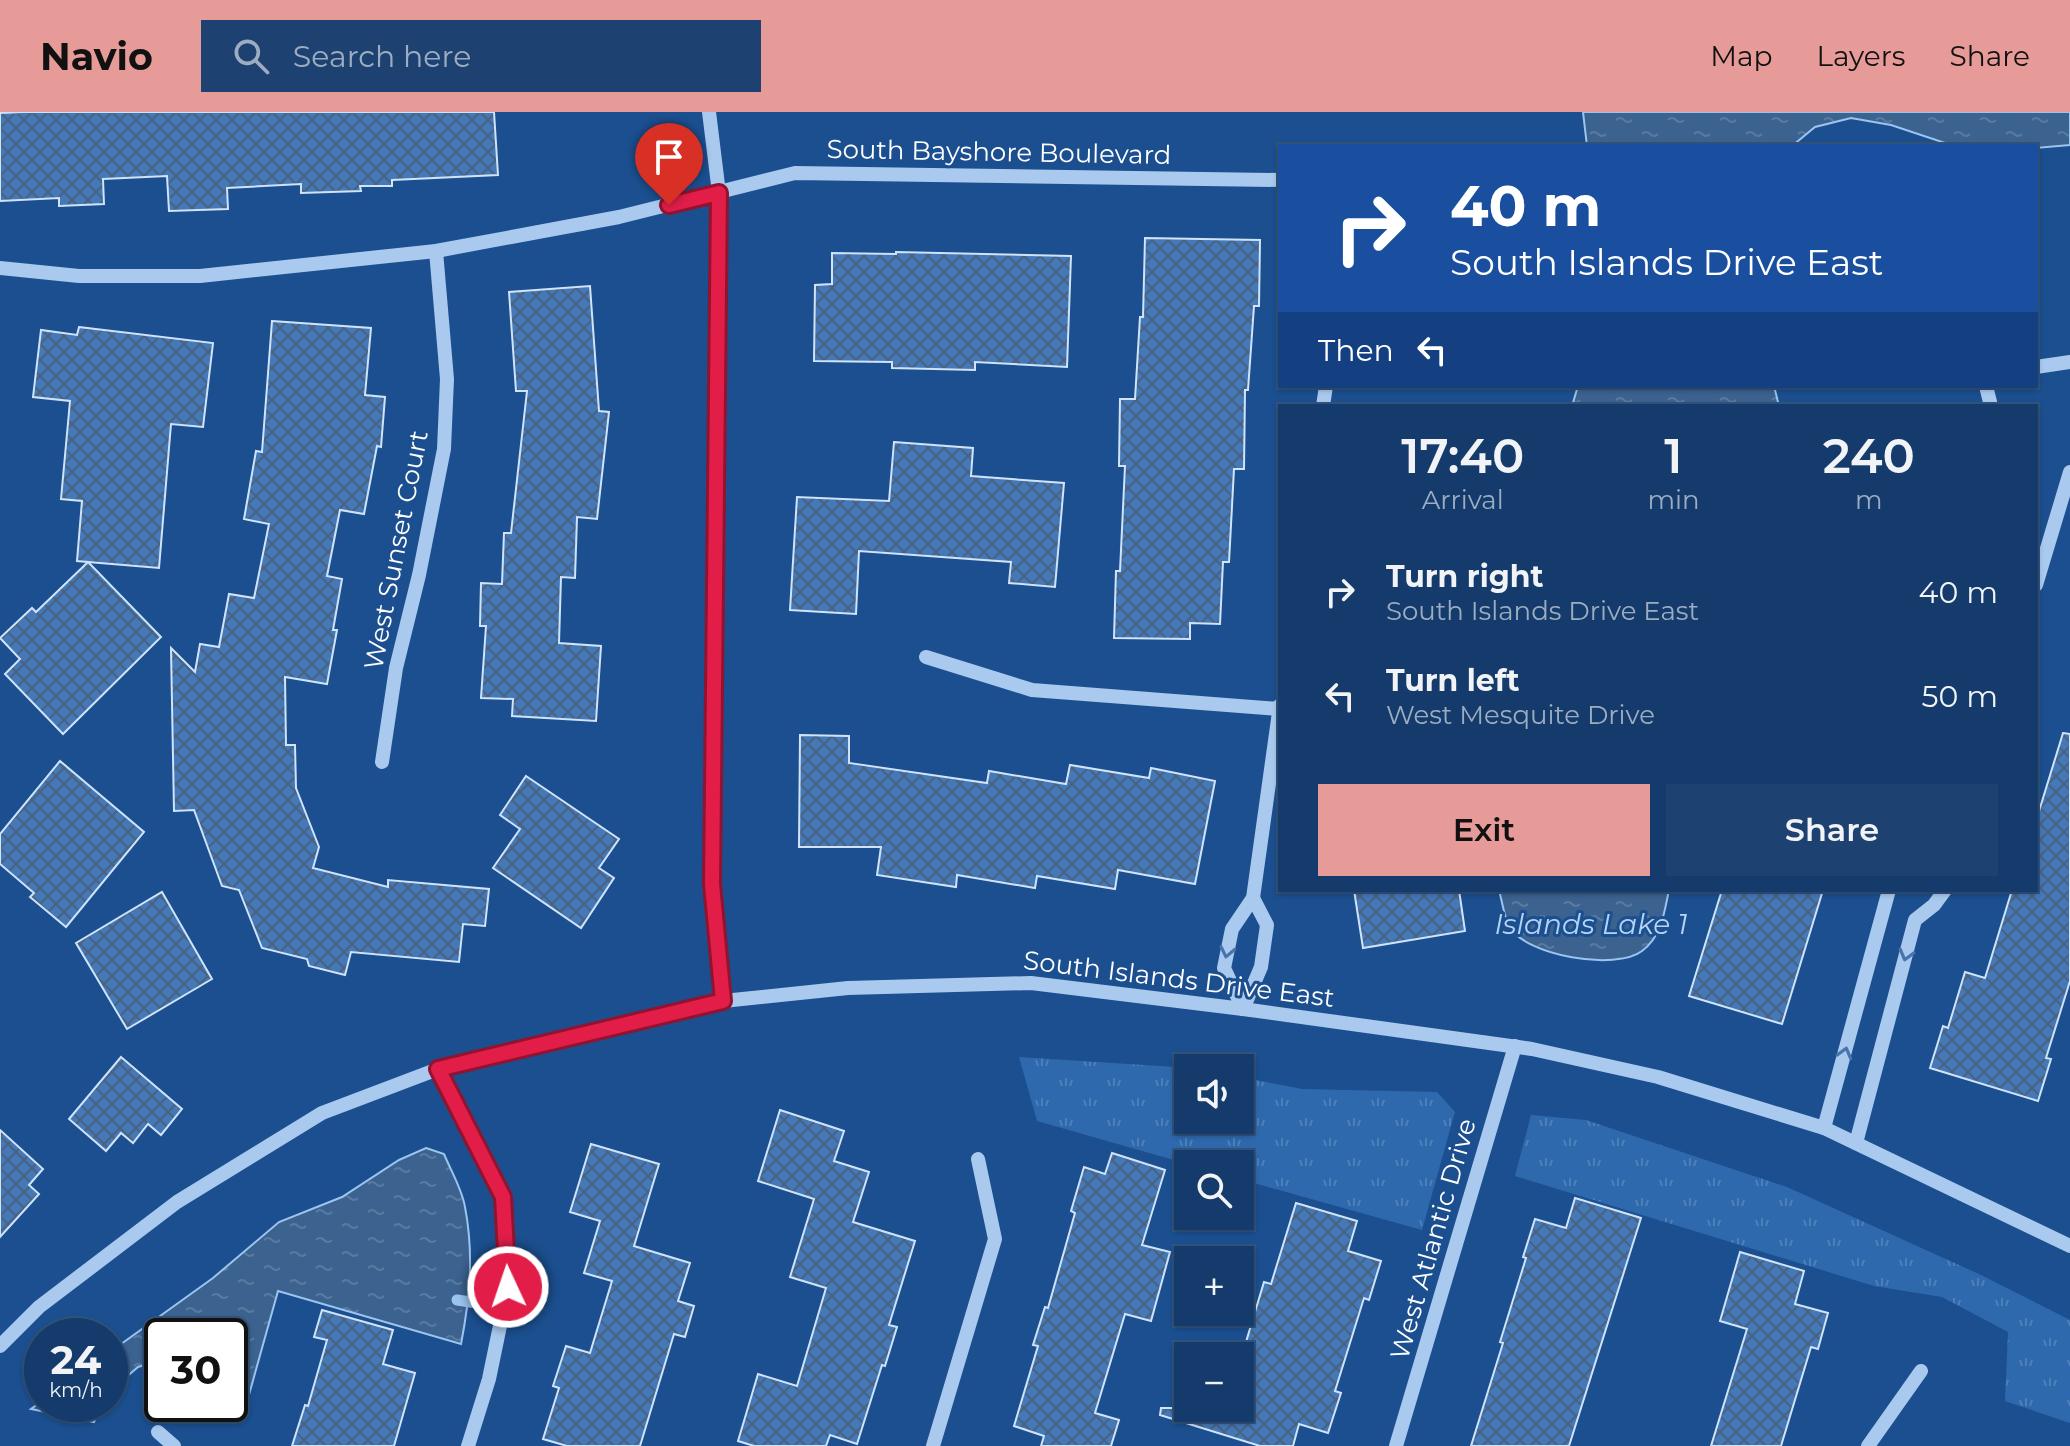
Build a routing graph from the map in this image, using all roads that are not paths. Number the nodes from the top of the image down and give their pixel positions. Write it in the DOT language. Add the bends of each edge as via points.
graph roads {
  1 [pos="709,112"];
  2 [pos="1278,180"];
  3 [pos="719,193"];
  4 [pos="436,251"];
  5 [pos="0,268"];
  6 [pos="2070,362"];
  7 [pos="2038,367"];
  8 [pos="2070,472"];
  9 [pos="2038,578"];
  10 [pos="926,657"];
  11 [pos="1278,707"];
  12 [pos="1278,721"];
  13 [pos="382,762"];
  14 [pos="1888,892"];
  15 [pos="1944,892"];
  16 [pos="1253,898"];
  17 [pos="723,1001"];
  18 [pos="1243,1009"];
  19 [pos="1515,1046"];
  20 [pos="438,1069"];
  21 [pos="1824,1128"];
  22 [pos="1856,1143"];
  23 [pos="978,1159"];
  24 [pos="2070,1246"];
  25 [pos="0,1346"];
  26 [pos="1921,1371"];
  27 [pos="158,1432"];
  28 [pos="174,1446"];
  29 [pos="468,1446"];
  30 [pos="933,1446"];
  31 [pos="1396,1446"];
  32 [pos="1868,1446"];
  1 -- 3 [label="street"];
  2 -- 3 [label="street, South Bayshore Boulevard" via="795,173"];
  3 -- 4 [label="street, South Bayshore Boulevard"];
  3 -- 17 [label="street" via="712,884"];
  4 -- 5 [label="street, South Bayshore Boulevard" via="200,276 79,276"];
  4 -- 13 [label="street, West Sunset Court" via="447,379 444,449 396,668"];
  6 -- 7 [label="street"];
  8 -- 9 [label="street"];
  10 -- 11 [label="street" via="1032,690"];
  12 -- 16 [label="street"];
  21 -- 14 [label="street, one-way"];
  15 -- 22 [label="street, one-way" via="1915,920"];
  16 -- 18 [label="street" via="1267,925 1261,967"];
  16 -- 18 [label="street, one-way" via="1232,929 1224,968"];
  17 -- 18 [label="street, South Islands Drive East" via="848,988 1031,983"];
  17 -- 20 [label="street, South Islands Drive East"];
  18 -- 19 [label="street, South Islands Drive East"];
  19 -- 21 [label="street, South Islands Drive East" via="1658,1077"];
  19 -- 31 [label="street, West Atlantic Drive"];
  20 -- 25 [label="street, South Islands Drive East" via="322,1113 177,1202 39,1307"];
  20 -- 29 [label="street" via="503,1197 508,1287 489,1379"];
  21 -- 22 [label="street, South Islands Drive East"];
  22 -- 24 [label="street, South Islands Drive East"];
  23 -- 30 [label="street" via="995,1239"];
  26 -- 32 [label="street"];
  27 -- 28 [label="street"];
}
